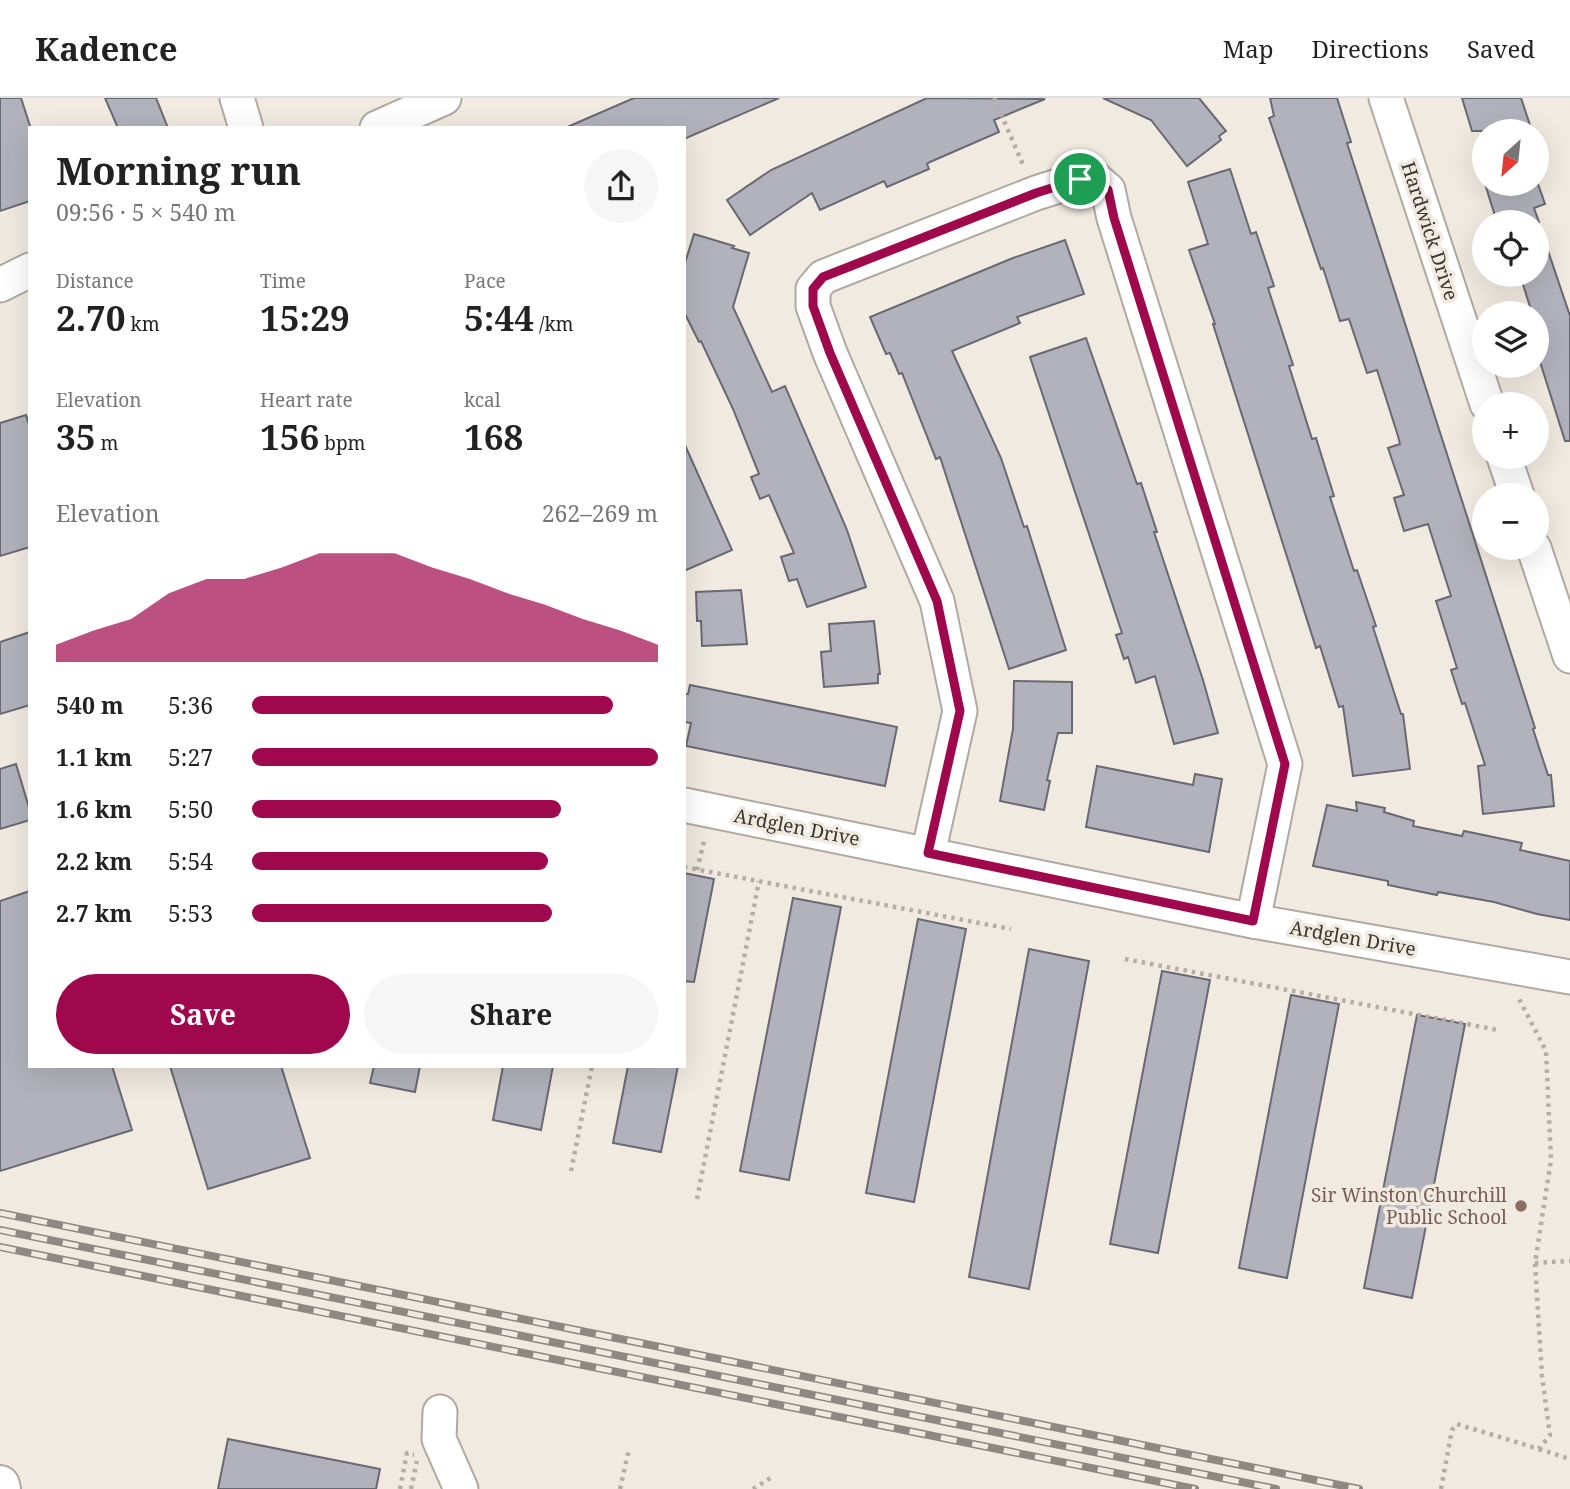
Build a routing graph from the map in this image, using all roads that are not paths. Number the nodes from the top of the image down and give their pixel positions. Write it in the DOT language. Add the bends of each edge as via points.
graph roads {
  1 [pos="237,98"];
  2 [pos="444,98"];
  3 [pos="1386,98"];
  4 [pos="245,126"];
  5 [pos="381,126"];
  6 [pos="28,271"];
  7 [pos="0,285"];
  8 [pos="1483,392"];
  9 [pos="1538,560"];
  10 [pos="1570,656"];
  11 [pos="696,816"];
  12 [pos="928,853"];
  13 [pos="1253,921"];
  14 [pos="1570,977"];
  15 [pos="440,1412"];
  16 [pos="461,1489"];
  1 -- 4 [label="street"];
  2 -- 5 [label="street"];
  3 -- 8 [label="street, Hardwick Drive"];
  6 -- 7 [label="street"];
  9 -- 10 [label="street"];
  11 -- 12 [label="street, Ardglen Drive"];
  12 -- 13 [label="street, Ardglen Drive"];
  12 -- 13 [label="street" via="960,711 937,601 830,353 813,306 813,289 823,277 1036,193 1093,177 1108,190 1285,764"];
  13 -- 14 [label="street, Ardglen Drive"];
  15 -- 16 [label="street" via="439,1439"];
}
